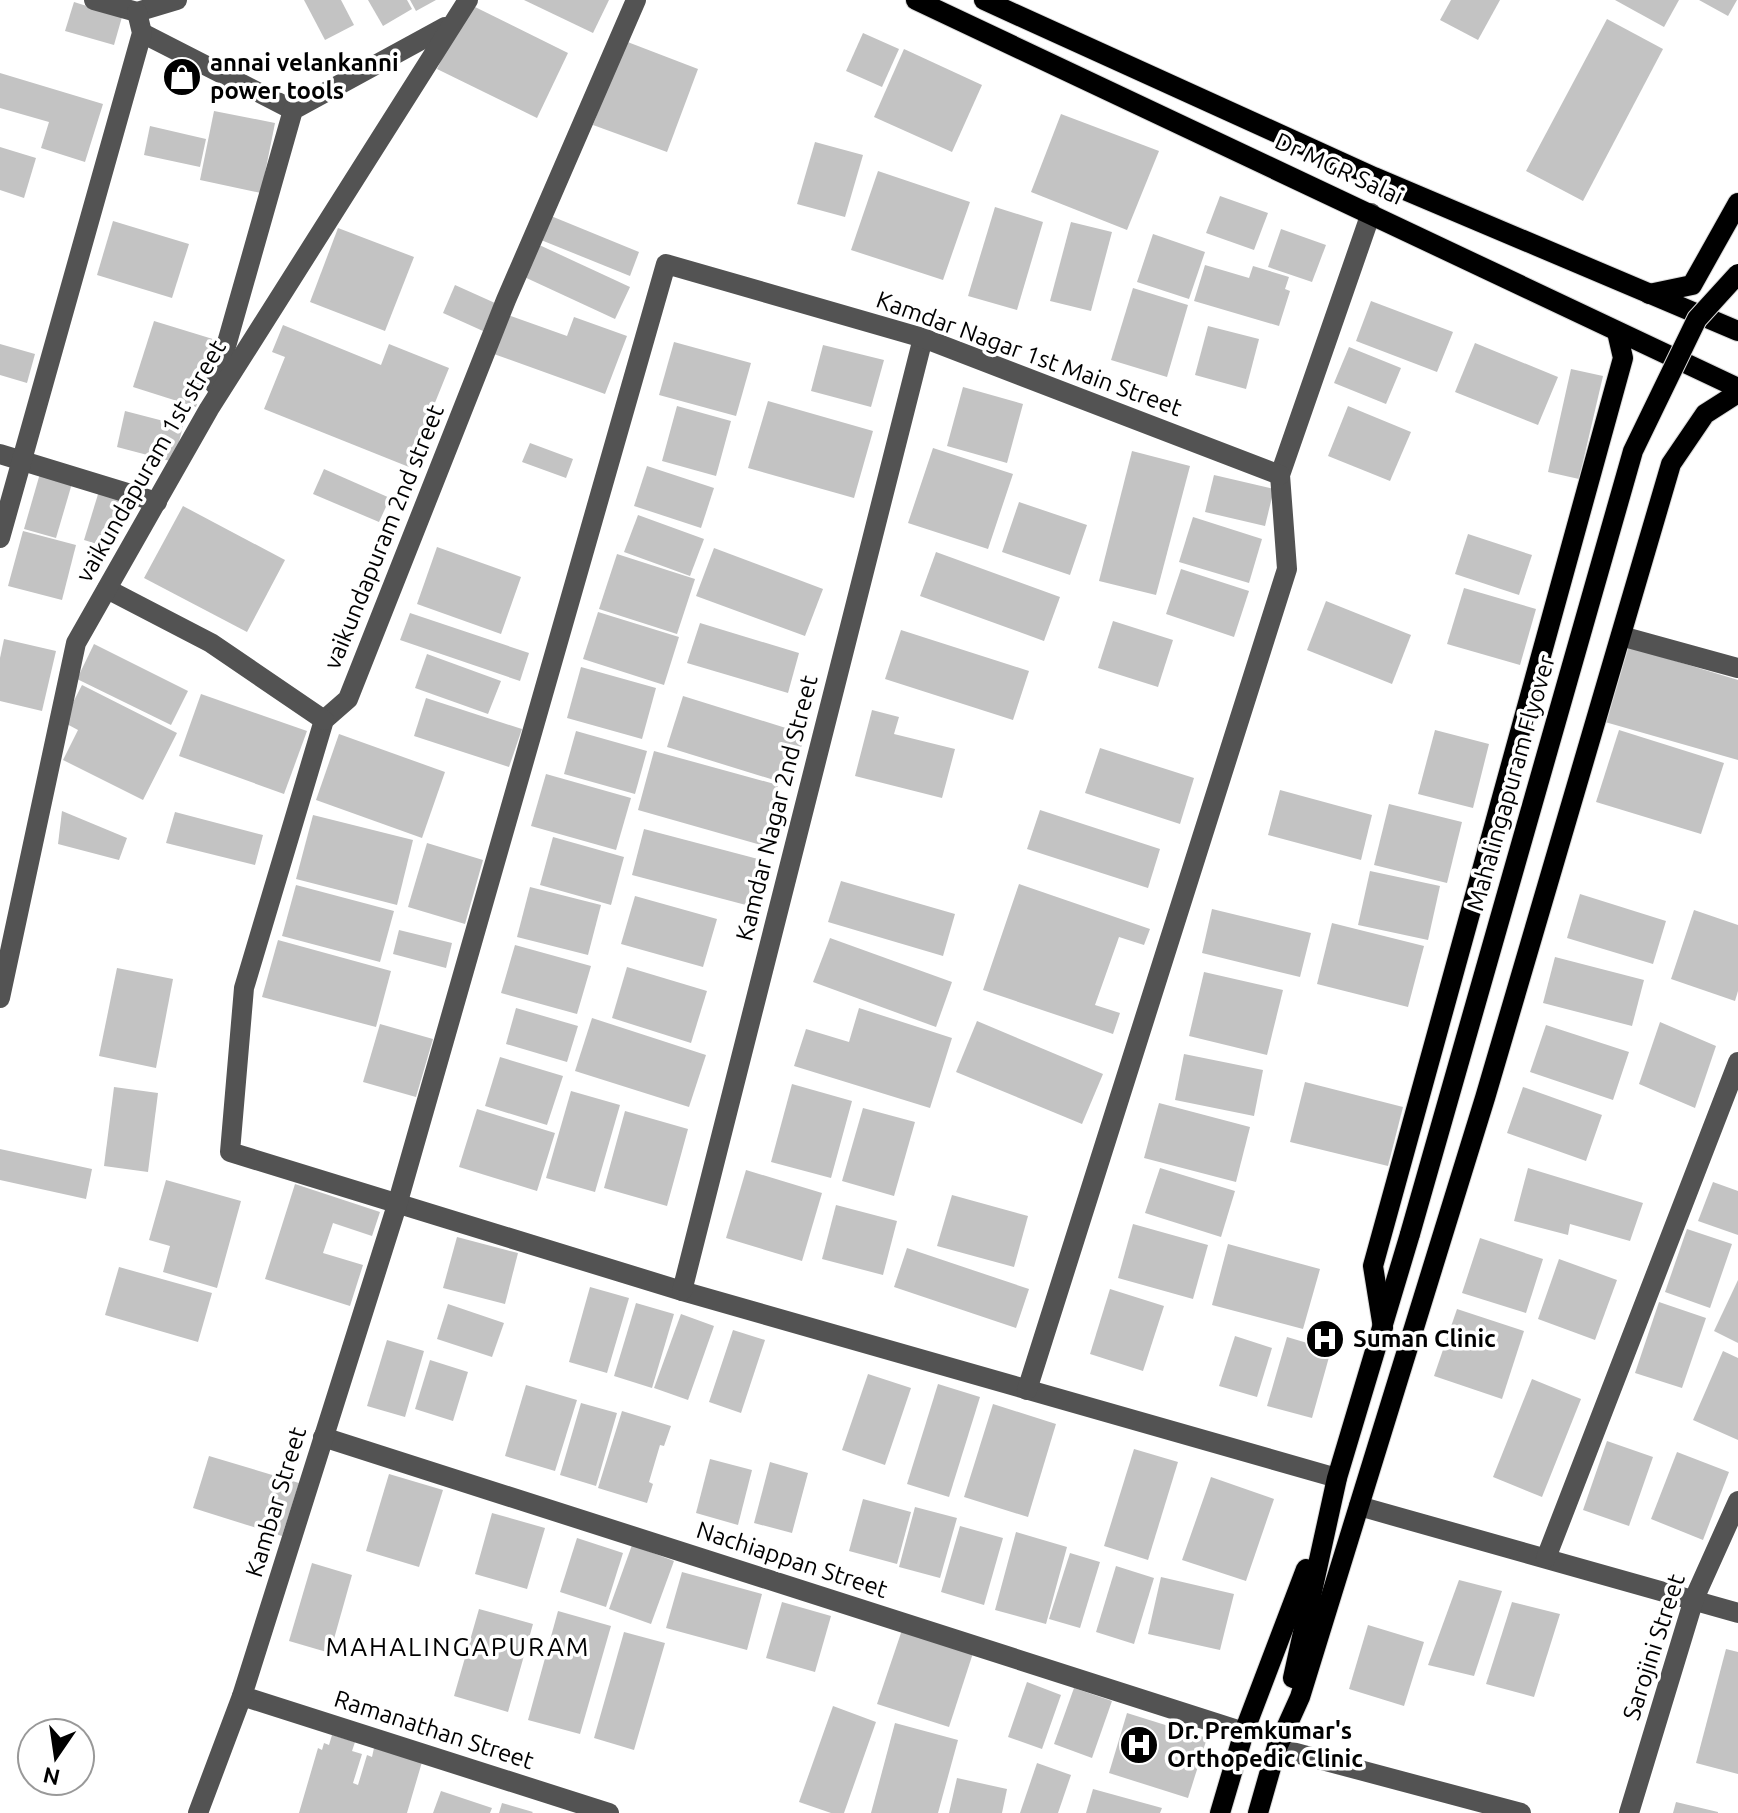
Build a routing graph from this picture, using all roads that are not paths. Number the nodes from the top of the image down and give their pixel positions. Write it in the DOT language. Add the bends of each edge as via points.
graph roads {
  1 [pos="94,0"];
  2 [pos="177,0"];
  3 [pos="468,0"];
  4 [pos="636,0"];
  5 [pos="916,0"];
  6 [pos="984,0"];
  7 [pos="137,12"];
  8 [pos="449,25"];
  9 [pos="142,33"];
  10 [pos="293,110"];
  11 [pos="1738,203"];
  12 [pos="1371,213"];
  13 [pos="666,264"];
  14 [pos="1738,274"];
  15 [pos="1649,294"];
  16 [pos="1738,331"];
  17 [pos="1617,332"];
  18 [pos="923,338"];
  19 [pos="1738,390"];
  20 [pos="209,409"];
  21 [pos="0,454"];
  22 [pos="23,460"];
  23 [pos="1280,475"];
  24 [pos="157,502"];
  25 [pos="0,538"];
  26 [pos="107,589"];
  27 [pos="1621,636"];
  28 [pos="1738,668"];
  29 [pos="324,720"];
  30 [pos="8,920"];
  31 [pos="0,998"];
  32 [pos="1738,1062"];
  33 [pos="397,1205"];
  34 [pos="682,1291"];
  35 [pos="1383,1328"];
  36 [pos="1027,1390"];
  37 [pos="323,1437"];
  38 [pos="1337,1478"];
  39 [pos="1738,1501"];
  40 [pos="1332,1502"];
  41 [pos="1359,1506"];
  42 [pos="1546,1558"];
  43 [pos="1694,1599"];
  44 [pos="1738,1613"];
  45 [pos="242,1696"];
  46 [pos="1244,1732"];
  47 [pos="1277,1748"];
  48 [pos="198,1813"];
  49 [pos="609,1813"];
  50 [pos="1220,1813"];
  51 [pos="1258,1813"];
  52 [pos="1521,1813"];
  53 [pos="1629,1813"];
  1 -- 7 [label="street"];
  2 -- 7 [label="street"];
  3 -- 8 [label="street, vaikundapuram 1st street"];
  4 -- 29 [label="street, vaikundapuram 2nd street" via="506,300 348,699"];
  5 -- 12 [label="main road, Dr MGR Salai"];
  6 -- 15 [label="main road, Dr MGR Salai" via="1374,177"];
  7 -- 9 [label="street"];
  8 -- 10 [label="street"];
  8 -- 20 [label="street, vaikundapuram 1st street"];
  9 -- 10 [label="street"];
  9 -- 22 [label="street"];
  10 -- 20 [label="street"];
  11 -- 15 [label="main road" via="1692,285"];
  12 -- 17 [label="main road, Dr MGR Salai"];
  12 -- 23 [label="street"];
  13 -- 18 [label="street, Kamdar Nagar 1st Main Street"];
  13 -- 33 [label="street, Kambar Street"];
  14 -- 35 [label="main road, Mahalingapuram Flyover, bridge" via="1697,319 1633,451"];
  15 -- 16 [label="main road, Dr MGR Salai"];
  17 -- 19 [label="main road, Dr MGR Salai"];
  17 -- 35 [label="main road" via="1623,358 1373,1266"];
  18 -- 23 [label="street, Kamdar Nagar 1st Main Street"];
  18 -- 34 [label="street, Kamdar Nagar 2nd Street"];
  19 -- 27 [label="main road" via="1705,414 1671,464"];
  20 -- 24 [label="street, vaikundapuram 1st street"];
  21 -- 22 [label="street"];
  22 -- 24 [label="street"];
  22 -- 25 [label="street"];
  23 -- 36 [label="street" via="1287,569"];
  24 -- 26 [label="street, vaikundapuram 1st street"];
  26 -- 29 [label="street" via="211,643"];
  26 -- 30 [label="street, vaikundapuram 1st street" via="76,643"];
  27 -- 28 [label="street"];
  27 -- 41 [label="main road"];
  29 -- 33 [label="street, vaikundapuram 2nd street" via="244,988 230,1152"];
  30 -- 31 [label="street, vaikundapuram 1st street"];
  32 -- 42 [label="street"];
  33 -- 34 [label="street"];
  33 -- 37 [label="street, Kambar Street"];
  34 -- 36 [label="street"];
  35 -- 38 [label="main road, Mahalingapuram Flyover"];
  36 -- 38 [label="street"];
  37 -- 45 [label="street, Kambar Street"];
  37 -- 46 [label="street, Nachiappan Street"];
  38 -- 40 [label="main road, Mahalingapuram Flyover"];
  39 -- 43 [label="street, Sarojini Street"];
  40 -- 46 [label="main road"];
  40 -- 47 [label="main road"];
  41 -- 42 [label="street"];
  41 -- 47 [label="main road" via="1300,1697"];
  42 -- 43 [label="street"];
  43 -- 44 [label="street"];
  43 -- 53 [label="street, Sarojini Street"];
  45 -- 48 [label="street, Kambar Street"];
  45 -- 49 [label="street, Ramanathan Street"];
  46 -- 50 [label="main road"];
  47 -- 51 [label="main road"];
  47 -- 52 [label="street"];
}
